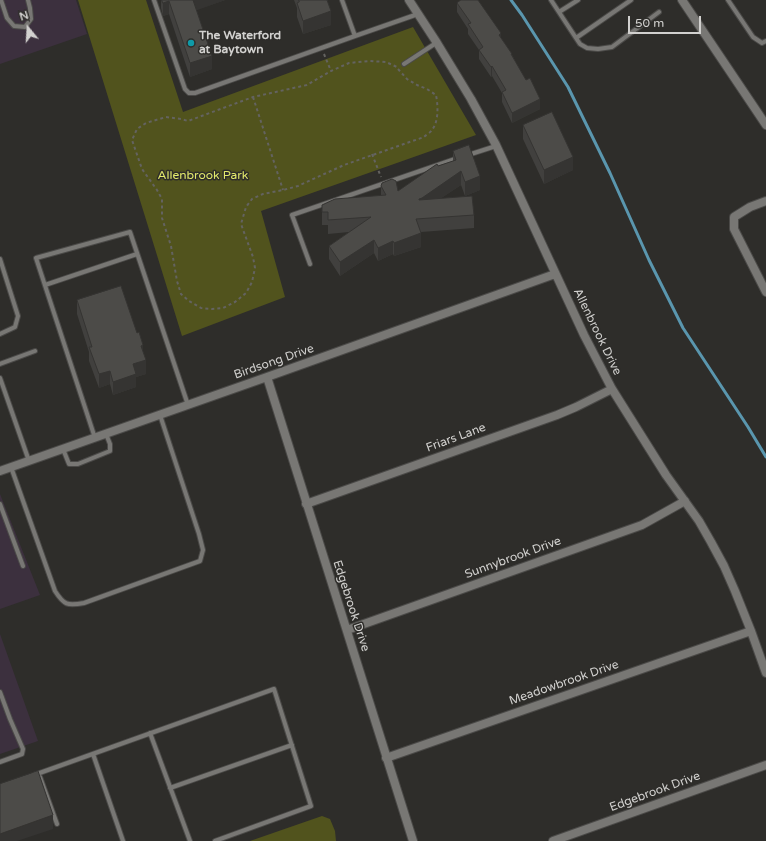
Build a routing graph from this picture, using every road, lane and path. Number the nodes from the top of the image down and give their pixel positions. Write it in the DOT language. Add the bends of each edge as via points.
graph roads {
  1 [pos="1,0"];
  2 [pos="28,0"];
  3 [pos="154,0"];
  4 [pos="342,0"];
  5 [pos="409,0"];
  6 [pos="551,0"];
  7 [pos="578,0"];
  8 [pos="631,0"];
  9 [pos="682,0"];
  10 [pos="728,0"];
  11 [pos="559,12"];
  12 [pos="660,12"];
  13 [pos="418,14"];
  14 [pos="355,36"];
  15 [pos="576,38"];
  16 [pos="766,41"];
  17 [pos="437,43"];
  18 [pos="321,48"];
  19 [pos="404,64"];
  20 [pos="397,67"];
  21 [pos="331,71"];
  22 [pos="253,98"];
  23 [pos="766,125"];
  24 [pos="496,145"];
  25 [pos="372,154"];
  26 [pos="383,184"];
  27 [pos="283,190"];
  28 [pos="766,201"];
  29 [pos="137,254"];
  30 [pos="0,258"];
  31 [pos="310,264"];
  32 [pos="556,274"];
  33 [pos="45,285"];
  34 [pos="766,292"];
  35 [pos="0,334"];
  36 [pos="35,350"];
  37 [pos="0,364"];
  38 [pos="267,377"];
  39 [pos="0,378"];
  40 [pos="612,388"];
  41 [pos="188,405"];
  42 [pos="160,415"];
  43 [pos="106,434"];
  44 [pos="95,438"];
  45 [pos="63,449"];
  46 [pos="29,461"];
  47 [pos="11,467"];
  48 [pos="0,472"];
  49 [pos="684,501"];
  50 [pos="0,504"];
  51 [pos="306,504"];
  52 [pos="6,521"];
  53 [pos="0,523"];
  54 [pos="23,566"];
  55 [pos="347,630"];
  56 [pos="751,631"];
  57 [pos="766,672"];
  58 [pos="0,692"];
  59 [pos="150,733"];
  60 [pos="292,745"];
  61 [pos="92,754"];
  62 [pos="386,758"];
  63 [pos="0,762"];
  64 [pos="766,765"];
  65 [pos="39,773"];
  66 [pos="32,775"];
  67 [pos="170,788"];
  68 [pos="57,824"];
  69 [pos="123,841"];
  70 [pos="190,841"];
  71 [pos="215,841"];
  72 [pos="413,841"];
  73 [pos="553,841"];
  1 -- 2 [label="lane" via="7,18 14,26 25,27 31,19"];
  3 -- 18 [label="lane" via="185,89 189,92 195,93"];
  4 -- 14 [label="lane"];
  5 -- 13 [label="street, Allenbrook Drive"];
  6 -- 11 [label="lane"];
  7 -- 11 [label="lane"];
  8 -- 15 [label="lane"];
  9 -- 23 [label="street"];
  10 -- 16 [label="lane" via="753,37 762,43"];
  11 -- 15 [label="lane"];
  12 -- 15 [label="lane" via="612,48 587,48"];
  13 -- 14 [label="lane"];
  13 -- 17 [label="street, Allenbrook Drive"];
  14 -- 18 [label="lane"];
  17 -- 19 [label="lane"];
  17 -- 24 [label="street, Allenbrook Drive"];
  18 -- 21 [label="path"];
  19 -- 20 [label="path"];
  20 -- 21 [label="path" via="386,62 370,61 349,63"];
  20 -- 25 [label="path" via="407,79 436,95 436,119 432,130 424,137"];
  21 -- 22 [label="path" via="307,85"];
  22 -- 27 [label="path"];
  22 -- 27 [label="path" via="188,121 166,117 146,123 137,129 132,140 142,169 162,199 162,218 181,294 201,308 212,309 223,308 246,293 255,268 241,224 246,207 252,199"];
  24 -- 26 [label="lane"];
  24 -- 32 [label="street, Allenbrook Drive"];
  25 -- 26 [label="path"];
  25 -- 27 [label="path"];
  26 -- 31 [label="lane" via="292,215"];
  28 -- 34 [label="street" via="734,217 734,229"];
  29 -- 33 [label="lane"];
  29 -- 33 [label="lane" via="130,232 36,258"];
  29 -- 41 [label="lane"];
  30 -- 35 [label="lane" via="18,316 15,327"];
  32 -- 38 [label="street, Birdsong Drive"];
  32 -- 40 [label="street, Allenbrook Drive"];
  33 -- 44 [label="lane"];
  36 -- 37 [label="lane"];
  38 -- 41 [label="street, Birdsong Drive"];
  38 -- 51 [label="street, Edgebrook Drive"];
  39 -- 46 [label="lane"];
  40 -- 49 [label="street, Allenbrook Drive"];
  40 -- 51 [label="street, Friars Lane" via="576,408"];
  41 -- 42 [label="street, Birdsong Drive"];
  42 -- 43 [label="street, Birdsong Drive"];
  42 -- 47 [label="lane" via="203,550 200,561 84,602 71,605 62,601 55,591"];
  43 -- 44 [label="street, Birdsong Drive"];
  43 -- 45 [label="lane" via="110,451 78,464 68,464"];
  44 -- 45 [label="street, Birdsong Drive"];
  45 -- 46 [label="street, Birdsong Drive"];
  46 -- 47 [label="street, Birdsong Drive"];
  47 -- 48 [label="street, Birdsong Drive"];
  49 -- 55 [label="street, Sunnybrook Drive" via="642,525"];
  49 -- 56 [label="street, Allenbrook Drive" via="699,521 724,566"];
  50 -- 52 [label="lane"];
  51 -- 55 [label="street, Edgebrook Drive"];
  52 -- 53 [label="lane"];
  52 -- 54 [label="lane"];
  55 -- 62 [label="street, Edgebrook Drive"];
  56 -- 57 [label="street, Allenbrook Drive"];
  56 -- 62 [label="street, Meadowbrook Drive"];
  58 -- 63 [label="lane" via="23,749 22,754"];
  59 -- 60 [label="lane" via="274,689"];
  59 -- 61 [label="lane"];
  59 -- 67 [label="lane"];
  60 -- 67 [label="lane"];
  60 -- 71 [label="lane" via="311,806"];
  61 -- 65 [label="lane"];
  61 -- 69 [label="lane"];
  62 -- 72 [label="street, Edgebrook Drive"];
  64 -- 73 [label="street, Edgebrook Drive"];
  65 -- 66 [label="lane"];
  65 -- 68 [label="lane"];
  67 -- 70 [label="lane"];
}
